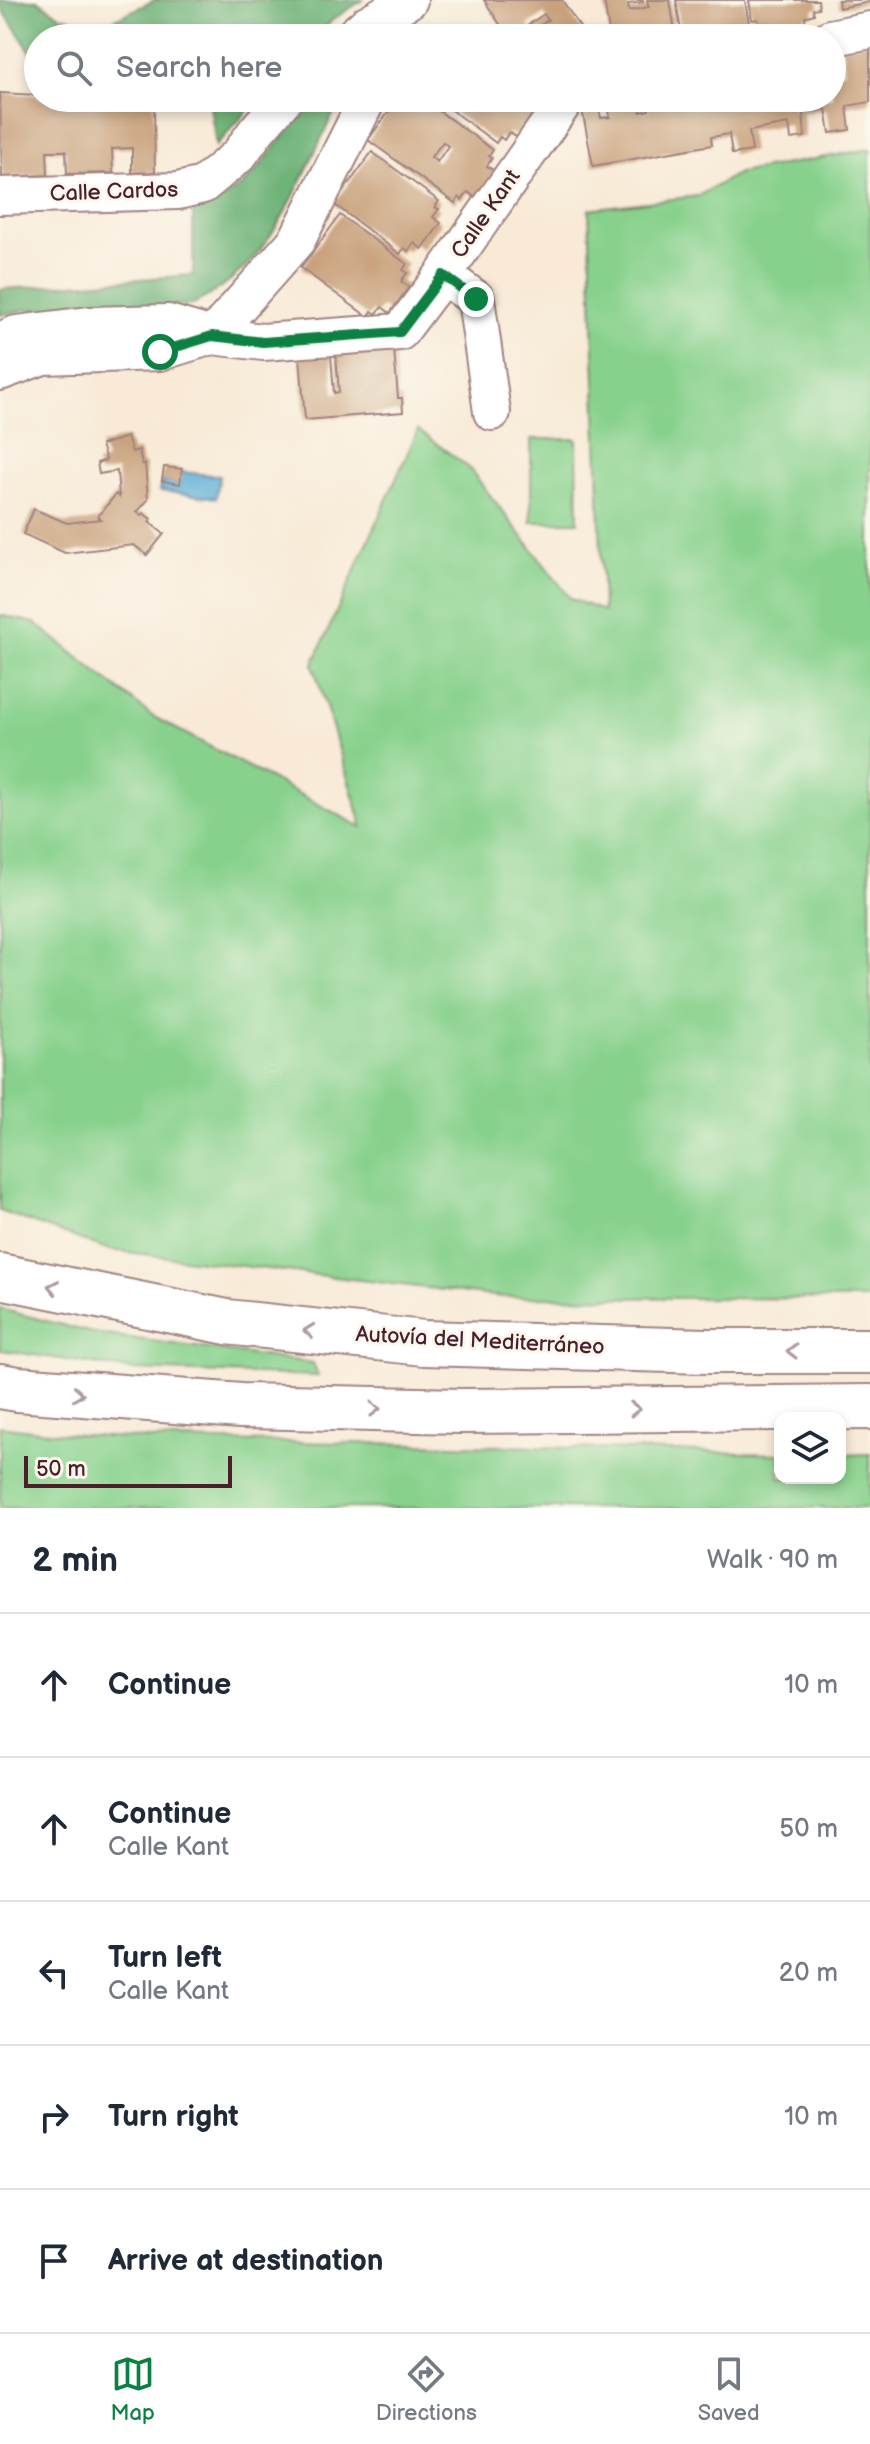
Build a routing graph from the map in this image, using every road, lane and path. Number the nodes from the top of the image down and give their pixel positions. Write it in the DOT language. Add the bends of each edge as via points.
graph roads {
  1 [pos="409,0"];
  2 [pos="422,0"];
  3 [pos="367,24"];
  4 [pos="409,24"];
  5 [pos="870,30"];
  6 [pos="846,35"];
  7 [pos="273,112"];
  8 [pos="361,112"];
  9 [pos="557,112"];
  10 [pos="0,196"];
  11 [pos="443,275"];
  12 [pos="212,336"];
  13 [pos="0,341"];
  14 [pos="0,372"];
  15 [pos="492,412"];
  16 [pos="0,1276"];
  17 [pos="870,1351"];
  18 [pos="0,1386"];
  19 [pos="870,1407"];
  1 -- 3 [label="street"];
  2 -- 4 [label="street"];
  5 -- 6 [label="street"];
  7 -- 10 [label="street, Calle Cardos" via="239,155 203,185 178,191"];
  8 -- 12 [label="street" via="297,240"];
  9 -- 11 [label="street, Calle Kant"];
  11 -- 12 [label="street, Calle Kant" via="400,332 263,342"];
  11 -- 15 [label="street" via="476,299"];
  12 -- 13 [label="street" via="168,323 89,325 16,334"];
  12 -- 14 [label="street" via="160,352 43,356"];
  17 -- 16 [label="highway, Autovía del Mediterráneo, one-way" via="424,1343 227,1322"];
  18 -- 19 [label="highway, one-way" via="272,1407"];
}
